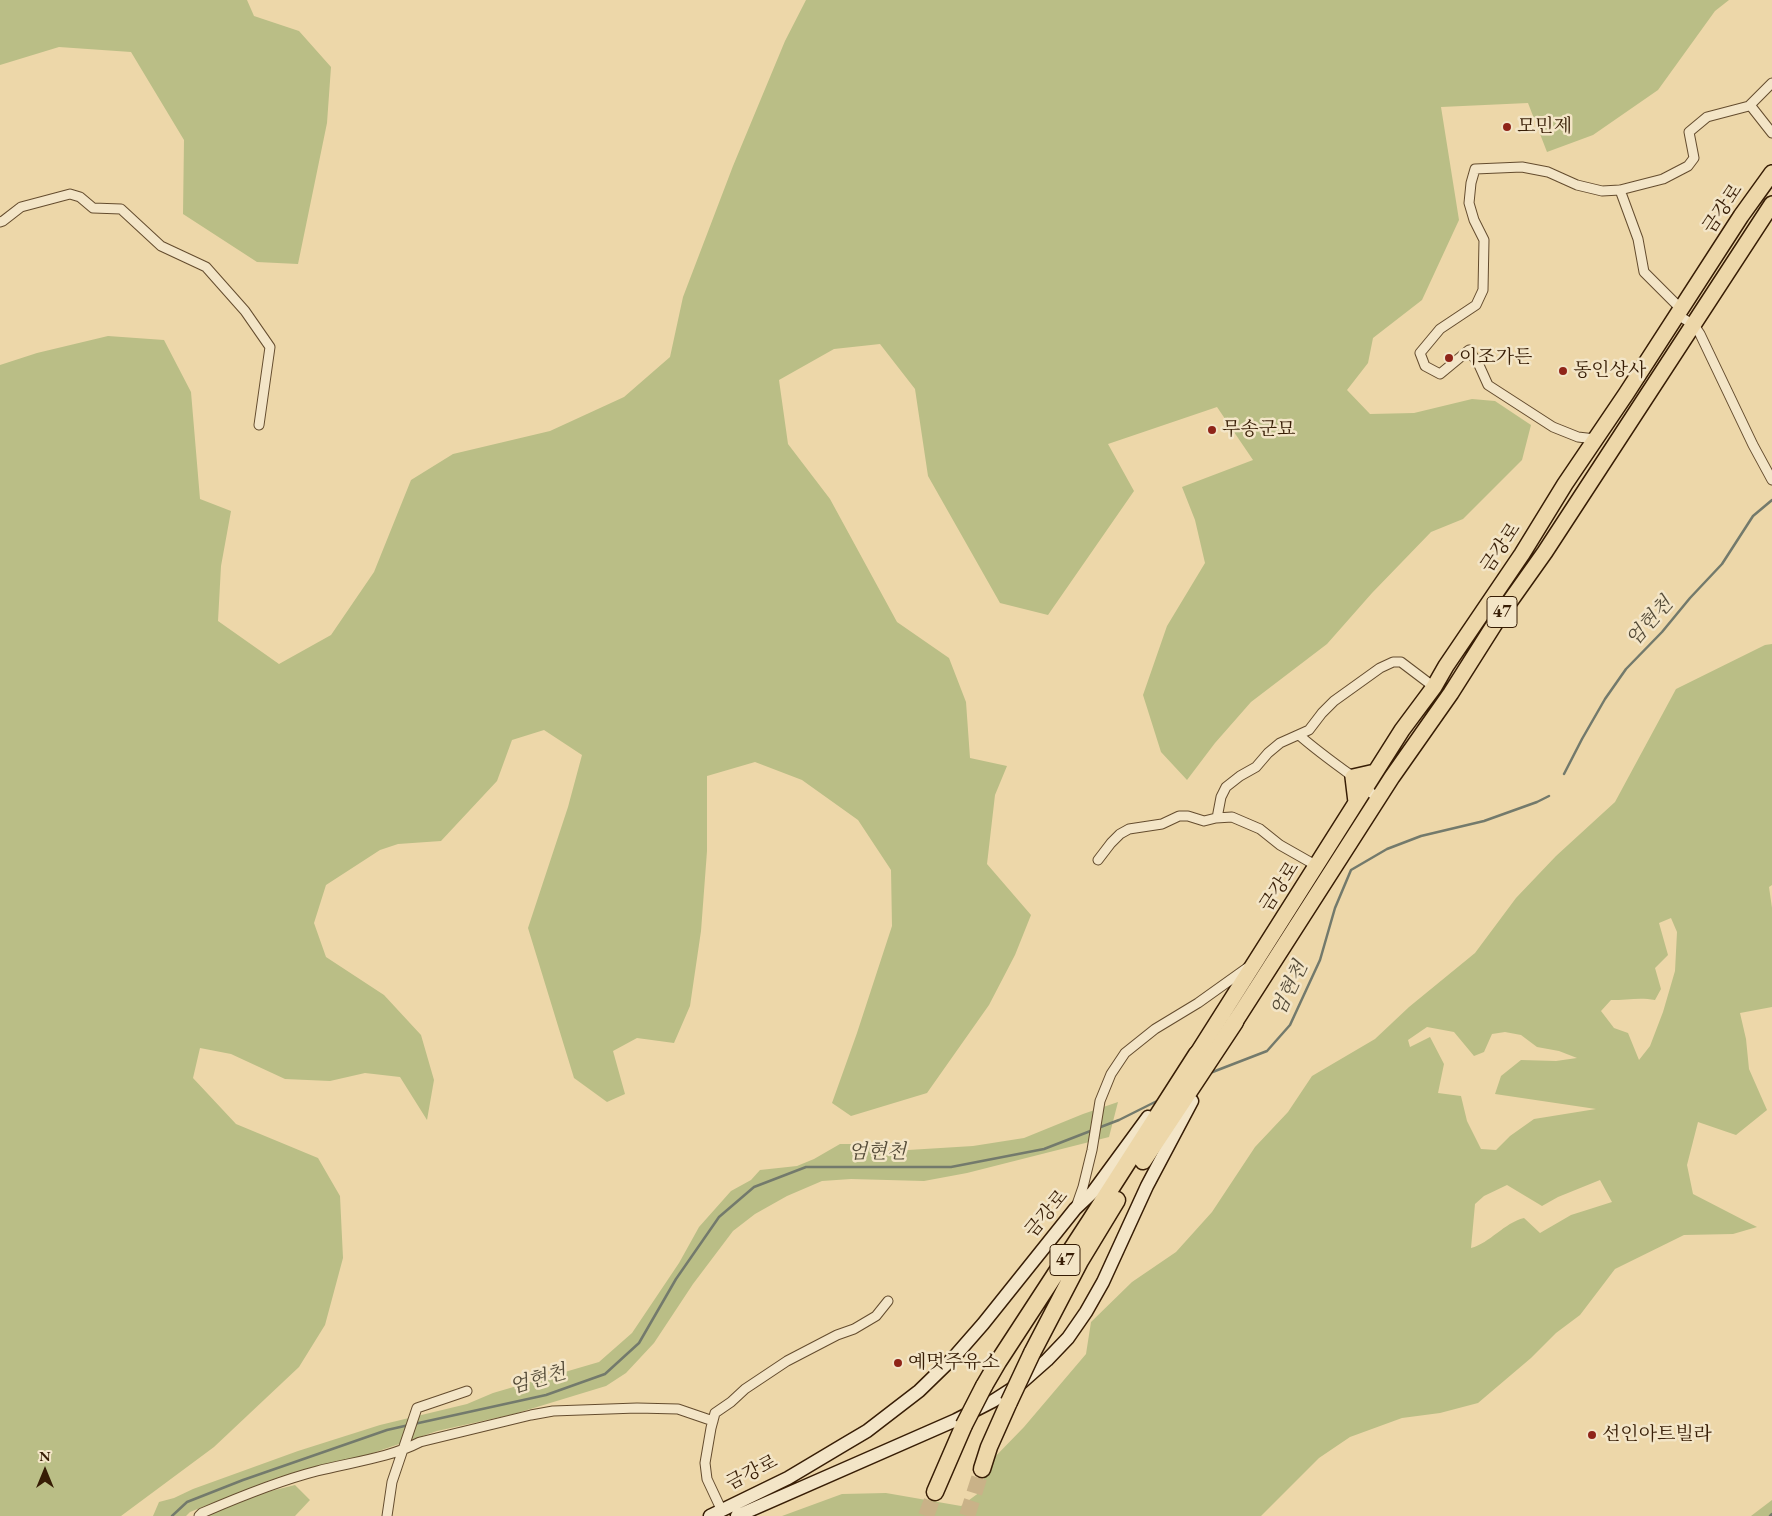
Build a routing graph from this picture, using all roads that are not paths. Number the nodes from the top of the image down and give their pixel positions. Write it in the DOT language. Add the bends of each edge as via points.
graph roads {
  1 [pos="1772,83"];
  2 [pos="1750,105"];
  3 [pos="1772,133"];
  4 [pos="1772,173"];
  5 [pos="1620,190"];
  6 [pos="1772,204"];
  7 [pos="0,222"];
  8 [pos="1678,311"];
  9 [pos="1694,325"];
  10 [pos="259,425"];
  11 [pos="1595,439"];
  12 [pos="1771,478"];
  13 [pos="1434,686"];
  14 [pos="1299,735"];
  15 [pos="1375,772"];
  16 [pos="1353,777"];
  17 [pos="1364,788"];
  18 [pos="1379,799"];
  19 [pos="1356,802"];
  20 [pos="1217,818"];
  21 [pos="1098,860"];
  22 [pos="1316,866"];
  23 [pos="1256,962"];
  24 [pos="1231,1030"];
  25 [pos="1196,1054"];
  26 [pos="1177,1116"];
  27 [pos="1140,1135"];
  28 [pos="1075,1209"];
  29 [pos="888,1301"];
  30 [pos="467,1391"];
  31 [pos="713,1421"];
  32 [pos="404,1450"];
  33 [pos="982,1469"];
  34 [pos="935,1492"];
  35 [pos="716,1513"];
  36 [pos="199,1516"];
  37 [pos="387,1516"];
  38 [pos="737,1516"];
  1 -- 2 [label="street"];
  2 -- 3 [label="street"];
  2 -- 5 [label="street" via="1707,117 1689,132 1694,158 1688,166 1663,179"];
  4 -- 8 [label="main road, 금강로 / 47"];
  5 -- 8 [label="street" via="1638,239 1644,272"];
  5 -- 11 [label="street" via="1602,191 1577,185 1548,172 1522,167 1475,169 1469,203 1484,240 1483,290 1476,305 1440,329 1420,353 1425,366 1440,374 1469,350 1480,365 1488,385 1553,426 1578,437"];
  6 -- 9 [label="main road, 금강로 / 47"];
  7 -- 10 [label="street" via="21,207 70,194 80,197 93,208 121,209 161,246 206,267 245,311 270,347"];
  8 -- 9 [label="street"];
  8 -- 11 [label="main road, 금강로 / 47"];
  9 -- 12 [label="street"];
  9 -- 18 [label="main road, 금강로 / 47"];
  11 -- 13 [label="main road, 금강로 / 47"];
  13 -- 14 [label="street" via="1401,662 1394,662 1380,668 1334,701 1309,730"];
  13 -- 15 [label="main road, 금강로 / 47"];
  14 -- 16 [label="street"];
  14 -- 20 [label="street" via="1280,743 1256,767 1226,787"];
  15 -- 16 [label="main road"];
  15 -- 17 [label="main road, 금강로 / 47"];
  16 -- 17 [label="street"];
  16 -- 19 [label="main road"];
  17 -- 18 [label="street"];
  17 -- 19 [label="main road, 금강로 / 47"];
  18 -- 24 [label="main road, 금강로 / 47"];
  19 -- 22 [label="main road, 금강로 / 47"];
  20 -- 21 [label="street" via="1204,821 1179,816 1162,824 1129,829 1115,839"];
  20 -- 22 [label="street" via="1232,817 1260,830"];
  22 -- 23 [label="main road, 금강로 / 47"];
  23 -- 25 [label="main road, 금강로 / 47"];
  23 -- 28 [label="street" via="1155,1029 1125,1053 1111,1074 1100,1101 1093,1146"];
  24 -- 26 [label="highway, 47"];
  25 -- 27 [label="highway, 47"];
  26 -- 33 [label="highway, 47, bridge" via="1118,1198 1085,1254 1032,1353"];
  26 -- 38 [label="main road, 금강로" via="1104,1282 1068,1338 1047,1360 1021,1383 956,1420"];
  27 -- 28 [label="main road, 금강로"];
  27 -- 34 [label="highway, 47, bridge" via="984,1386"];
  28 -- 35 [label="main road, 금강로" via="983,1324 919,1391 845,1444 788,1478"];
  29 -- 31 [label="street" via="876,1316 787,1361 745,1389 715,1413"];
  30 -- 32 [label="street" via="417,1408"];
  31 -- 32 [label="street" via="678,1409 553,1411 420,1442"];
  31 -- 35 [label="street" via="705,1463"];
  32 -- 36 [label="street" via="315,1472 250,1493"];
  32 -- 37 [label="street" via="392,1482"];
}
